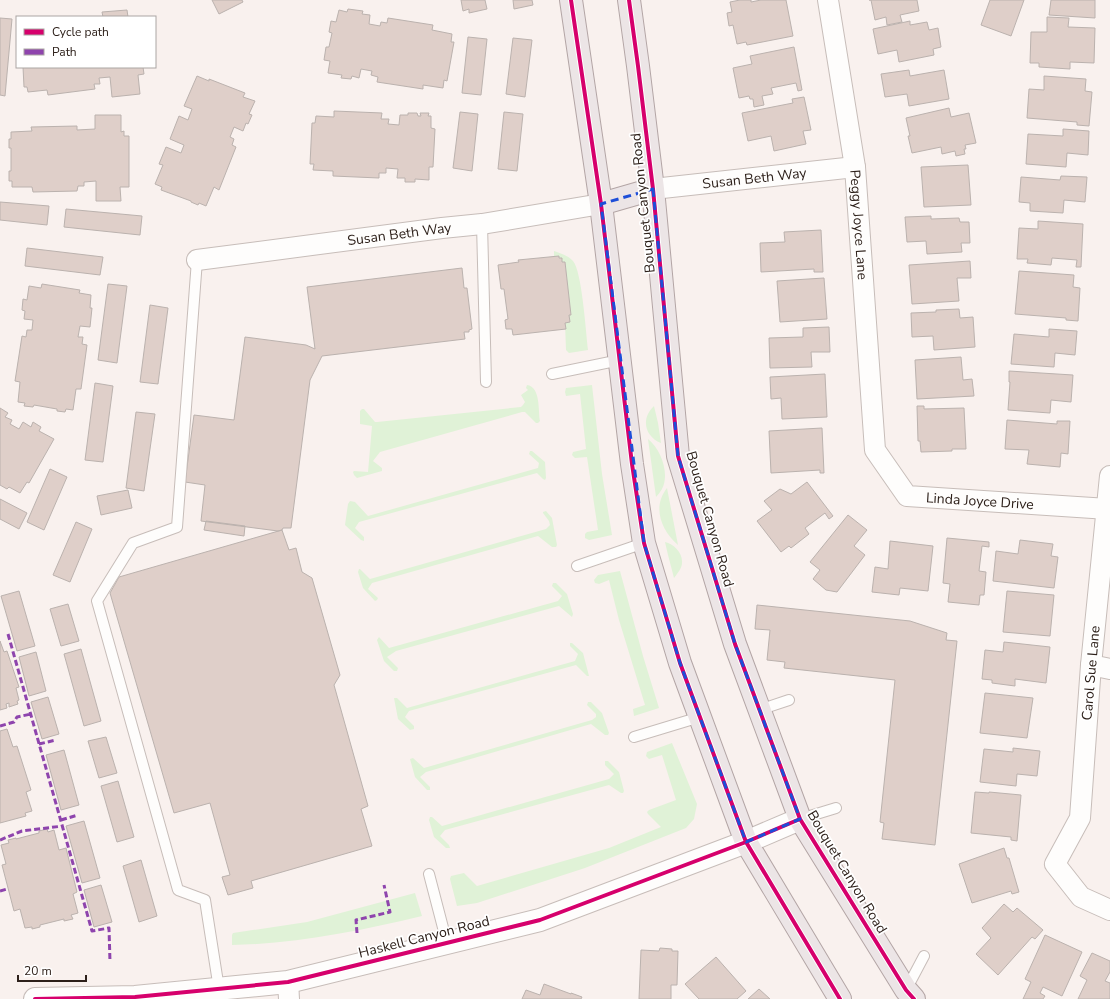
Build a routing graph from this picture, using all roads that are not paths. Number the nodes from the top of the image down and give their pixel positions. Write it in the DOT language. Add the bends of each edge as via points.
graph roads {
  1 [pos="571,0"];
  2 [pos="629,0"];
  3 [pos="828,0"];
  4 [pos="855,168"];
  5 [pos="653,189"];
  6 [pos="601,204"];
  7 [pos="482,224"];
  8 [pos="197,260"];
  9 [pos="620,360"];
  10 [pos="552,374"];
  11 [pos="486,382"];
  12 [pos="876,450"];
  13 [pos="1110,476"];
  14 [pos="1108,509"];
  15 [pos="644,544"];
  16 [pos="577,566"];
  17 [pos="1091,665"];
  18 [pos="1110,669"];
  19 [pos="788,700"];
  20 [pos="759,710"];
  21 [pos="700,716"];
  22 [pos="634,737"];
  23 [pos="836,808"];
  24 [pos="800,819"];
  25 [pos="746,842"];
  26 [pos="429,874"];
  27 [pos="1110,910"];
  28 [pos="448,943"];
  29 [pos="924,956"];
  30 [pos="219,988"];
  31 [pos="288,991"];
  32 [pos="910,995"];
  33 [pos="35,999"];
  34 [pos="840,999"];
  1 -- 6 [label="main road"];
  2 -- 5 [label="main road, Bouquet Canyon Road"];
  3 -- 4 [label="street, Peggy Joyce Lane"];
  4 -- 5 [label="street, Susan Beth Way"];
  4 -- 12 [label="street, Peggy Joyce Lane"];
  5 -- 6 [label="main road"];
  5 -- 20 [label="main road, Bouquet Canyon Road" via="678,456 735,644"];
  6 -- 7 [label="street, Susan Beth Way"];
  6 -- 9 [label="main road"];
  7 -- 8 [label="street, Susan Beth Way"];
  7 -- 11 [label="lane"];
  8 -- 30 [label="lane" via="177,527 133,543 97,601 178,890 205,900"];
  9 -- 10 [label="lane"];
  9 -- 15 [label="main road"];
  12 -- 14 [label="street, Linda Joyce Drive" via="906,496"];
  13 -- 14 [label="street, Carol Sue Lane"];
  14 -- 17 [label="street, Carol Sue Lane"];
  15 -- 16 [label="lane"];
  15 -- 21 [label="main road" via="680,663"];
  17 -- 18 [label="street"];
  17 -- 27 [label="street, Carol Sue Lane" via="1080,818 1055,864 1082,897"];
  19 -- 20 [label="lane"];
  20 -- 24 [label="main road, Bouquet Canyon Road"];
  21 -- 22 [label="lane"];
  21 -- 25 [label="main road"];
  23 -- 24 [label="lane"];
  24 -- 25 [label="main road, Haskell Canyon Road"];
  24 -- 32 [label="main road, Bouquet Canyon Road"];
  25 -- 28 [label="main road, Haskell Canyon Road" via="540,920"];
  25 -- 34 [label="main road"];
  26 -- 28 [label="lane"];
  28 -- 31 [label="main road, Haskell Canyon Road"];
  29 -- 32 [label="lane"];
  30 -- 31 [label="main road, Haskell Canyon Road"];
  30 -- 33 [label="main road, Haskell Canyon Road" via="135,997"];
}
